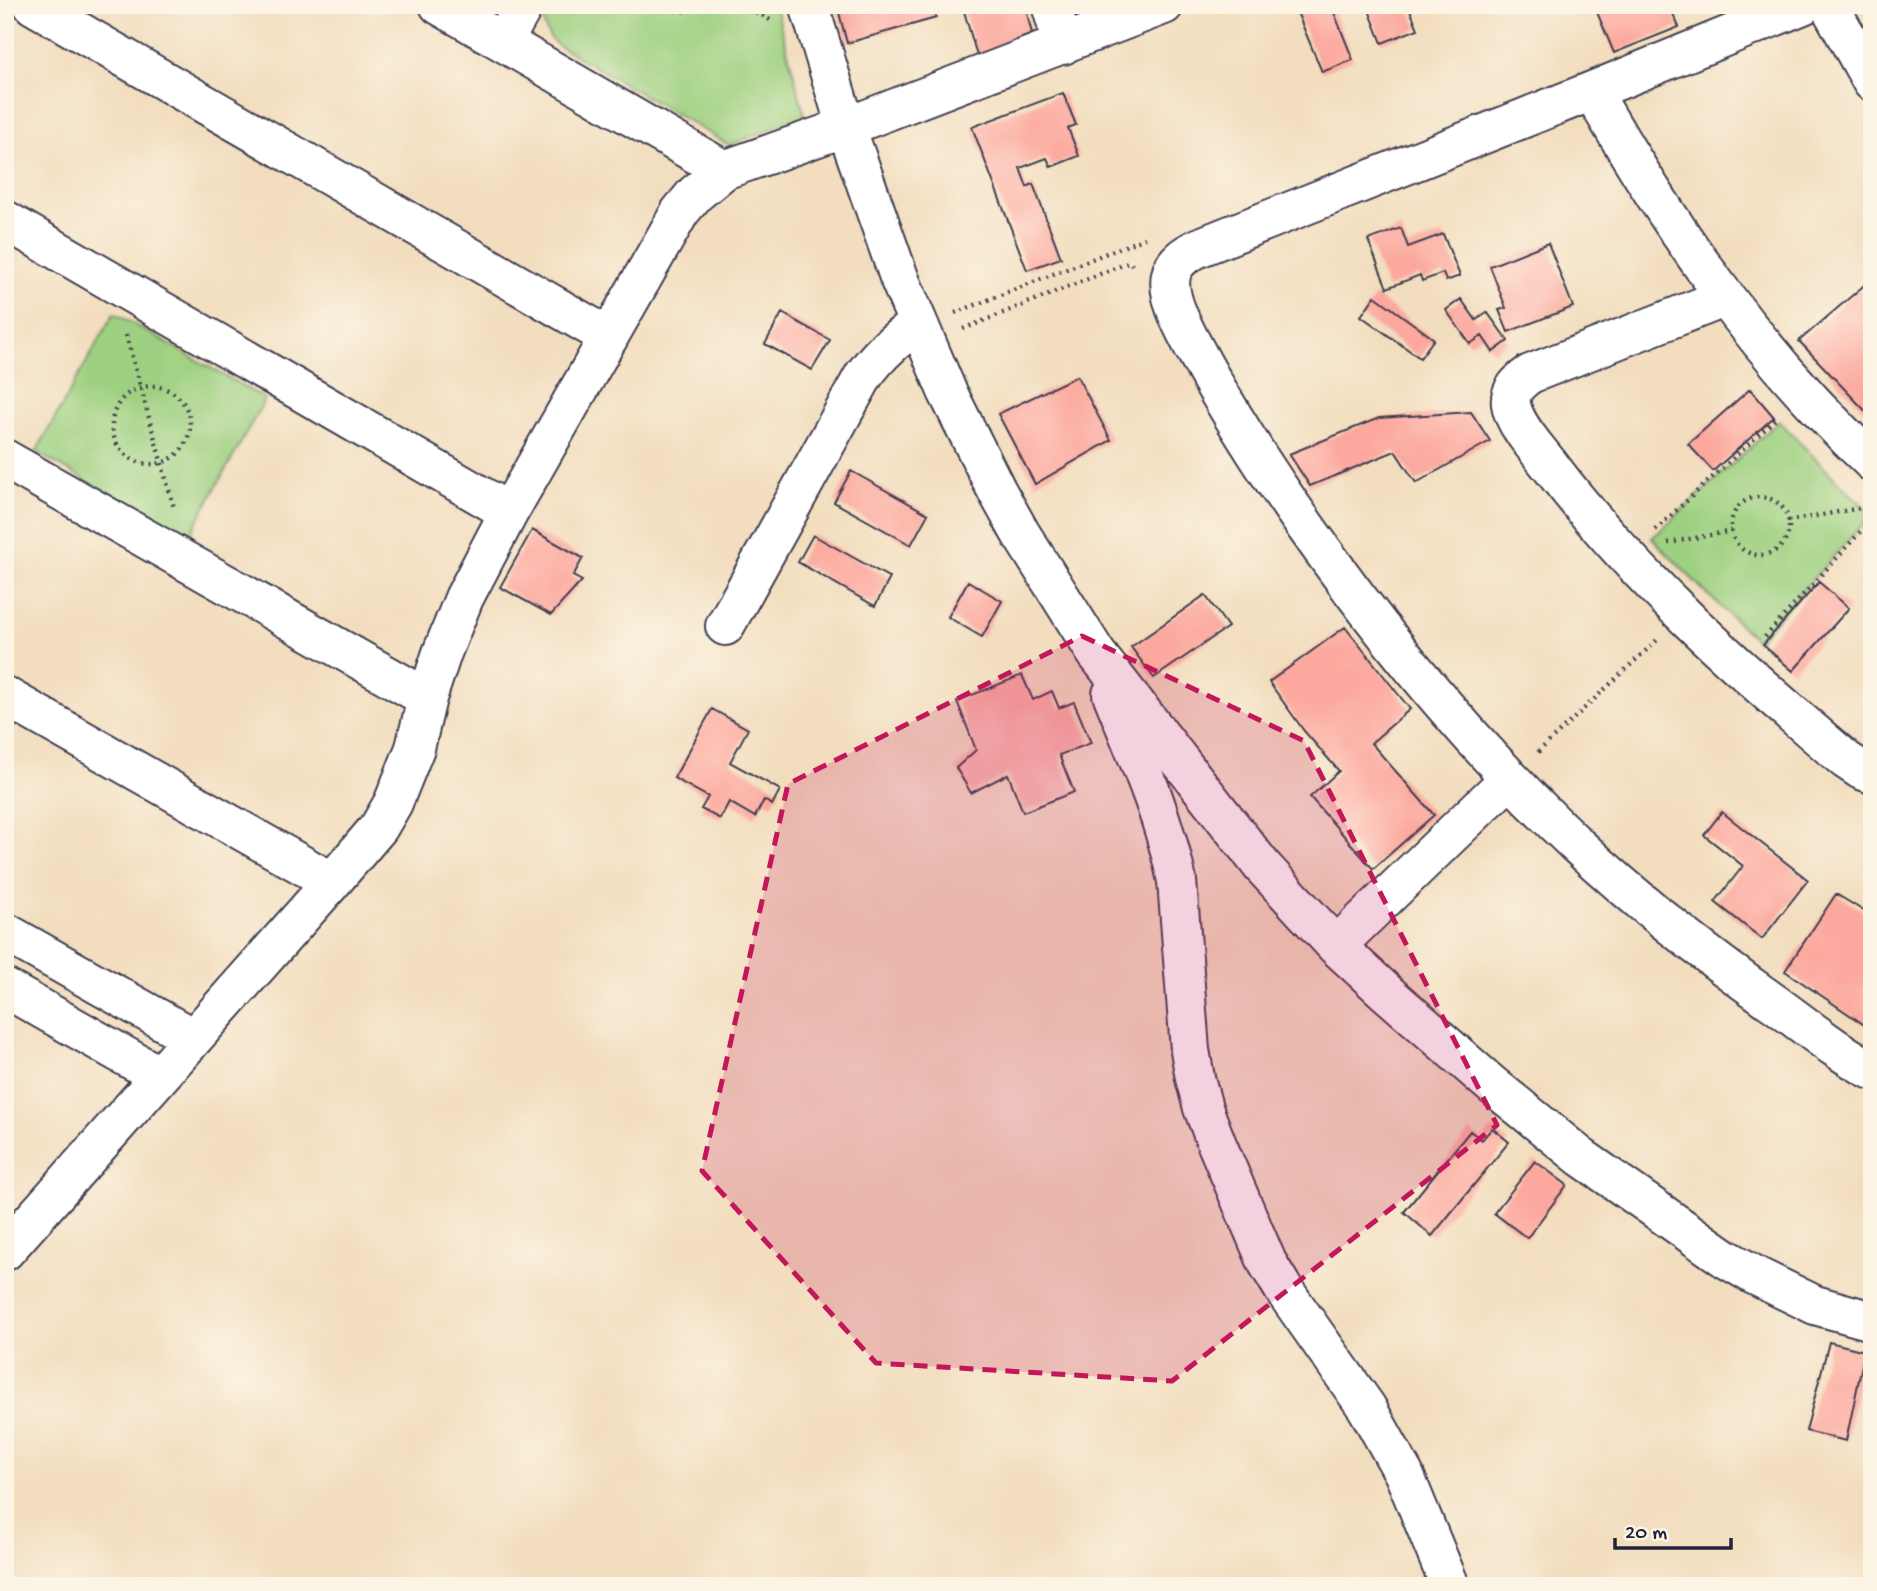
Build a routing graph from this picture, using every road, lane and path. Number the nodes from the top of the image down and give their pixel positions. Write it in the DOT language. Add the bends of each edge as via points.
graph roads {
  1 [pos="33,5"];
  2 [pos="439,5"];
  3 [pos="524,5"];
  4 [pos="663,5"];
  5 [pos="705,5"];
  6 [pos="809,5"];
  7 [pos="1051,5"];
  8 [pos="1164,5"];
  9 [pos="1804,5"];
  10 [pos="1829,5"];
  11 [pos="503,42"];
  12 [pos="1063,45"];
  13 [pos="1872,82"];
  14 [pos="1592,91"];
  15 [pos="846,127"];
  16 [pos="724,170"];
  17 [pos="5,220"];
  18 [pos="1150,237"];
  19 [pos="1135,273"];
  20 [pos="111,281"];
  21 [pos="1724,298"];
  22 [pos="933,320"];
  23 [pos="955,332"];
  24 [pos="609,337"];
  25 [pos="140,387"];
  26 [pos="1804,393"];
  27 [pos="5,459"];
  28 [pos="1872,462"];
  29 [pos="161,464"];
  30 [pos="1872,506"];
  31 [pos="509,512"];
  32 [pos="1872,519"];
  33 [pos="1788,521"];
  34 [pos="1732,531"];
  35 [pos="1630,553"];
  36 [pos="189,563"];
  37 [pos="1684,615"];
  38 [pos="725,626"];
  39 [pos="1096,653"];
  40 [pos="1739,666"];
  41 [pos="5,696"];
  42 [pos="427,698"];
  43 [pos="1872,774"];
  44 [pos="1509,779"];
  45 [pos="332,882"];
  46 [pos="5,932"];
  47 [pos="1336,946"];
  48 [pos="5,988"];
  49 [pos="193,1038"];
  50 [pos="1872,1070"];
  51 [pos="160,1076"];
  52 [pos="8,1241"];
  53 [pos="1872,1321"];
  54 [pos="1450,1586"];
  1 -- 24 [label="street"];
  2 -- 11 [label="street"];
  3 -- 11 [label="street"];
  4 -- 5 [label="path" via="689,12"];
  6 -- 15 [label="street"];
  7 -- 12 [label="street"];
  8 -- 12 [label="street"];
  9 -- 14 [label="street"];
  10 -- 13 [label="street"];
  11 -- 16 [label="street"];
  12 -- 15 [label="street"];
  14 -- 21 [label="street" via="1648,187"];
  14 -- 44 [label="street" via="1198,248 1177,262 1171,274 1170,290 1192,343 1281,492 1392,644"];
  15 -- 16 [label="street"];
  15 -- 22 [label="street" via="891,256"];
  16 -- 24 [label="street" via="680,212"];
  17 -- 20 [label="street"];
  18 -- 22 [label="path"];
  19 -- 23 [label="path" via="1130,262"];
  20 -- 25 [label="path"];
  20 -- 31 [label="street"];
  21 -- 26 [label="street"];
  21 -- 35 [label="street" via="1530,374 1513,390 1511,403 1528,437 1590,516"];
  22 -- 38 [label="street" via="889,345 864,375"];
  22 -- 39 [label="street" via="970,439 1021,534"];
  24 -- 31 [label="street"];
  25 -- 29 [label="path"];
  25 -- 29 [label="path" via="126,393 116,405 113,435 131,460"];
  25 -- 29 [label="path" via="170,391 190,415 186,445"];
  26 -- 28 [label="street"];
  26 -- 35 [label="path"];
  27 -- 36 [label="street"];
  29 -- 36 [label="path"];
  30 -- 33 [label="path"];
  31 -- 42 [label="street" via="464,598"];
  32 -- 40 [label="path"];
  33 -- 34 [label="path" via="1779,504 1755,497 1735,512"];
  33 -- 34 [label="path" via="1786,540 1766,555 1741,549"];
  34 -- 35 [label="path"];
  35 -- 37 [label="street"];
  36 -- 42 [label="street"];
  37 -- 40 [label="street"];
  37 -- 44 [label="path"];
  39 -- 47 [label="street" via="1262,866"];
  39 -- 54 [label="street" via="1172,854 1190,1050 1203,1108 1267,1262 1367,1408 1404,1474"];
  40 -- 43 [label="street" via="1846,760"];
  41 -- 45 [label="street"];
  42 -- 45 [label="street" via="415,748 393,803 379,827"];
  44 -- 47 [label="street"];
  44 -- 50 [label="street" via="1669,926"];
  45 -- 49 [label="street"];
  46 -- 49 [label="street"];
  47 -- 53 [label="street" via="1500,1092 1635,1196 1756,1276 1815,1305"];
  48 -- 51 [label="street"];
  49 -- 51 [label="street"];
  51 -- 52 [label="street"];
}
